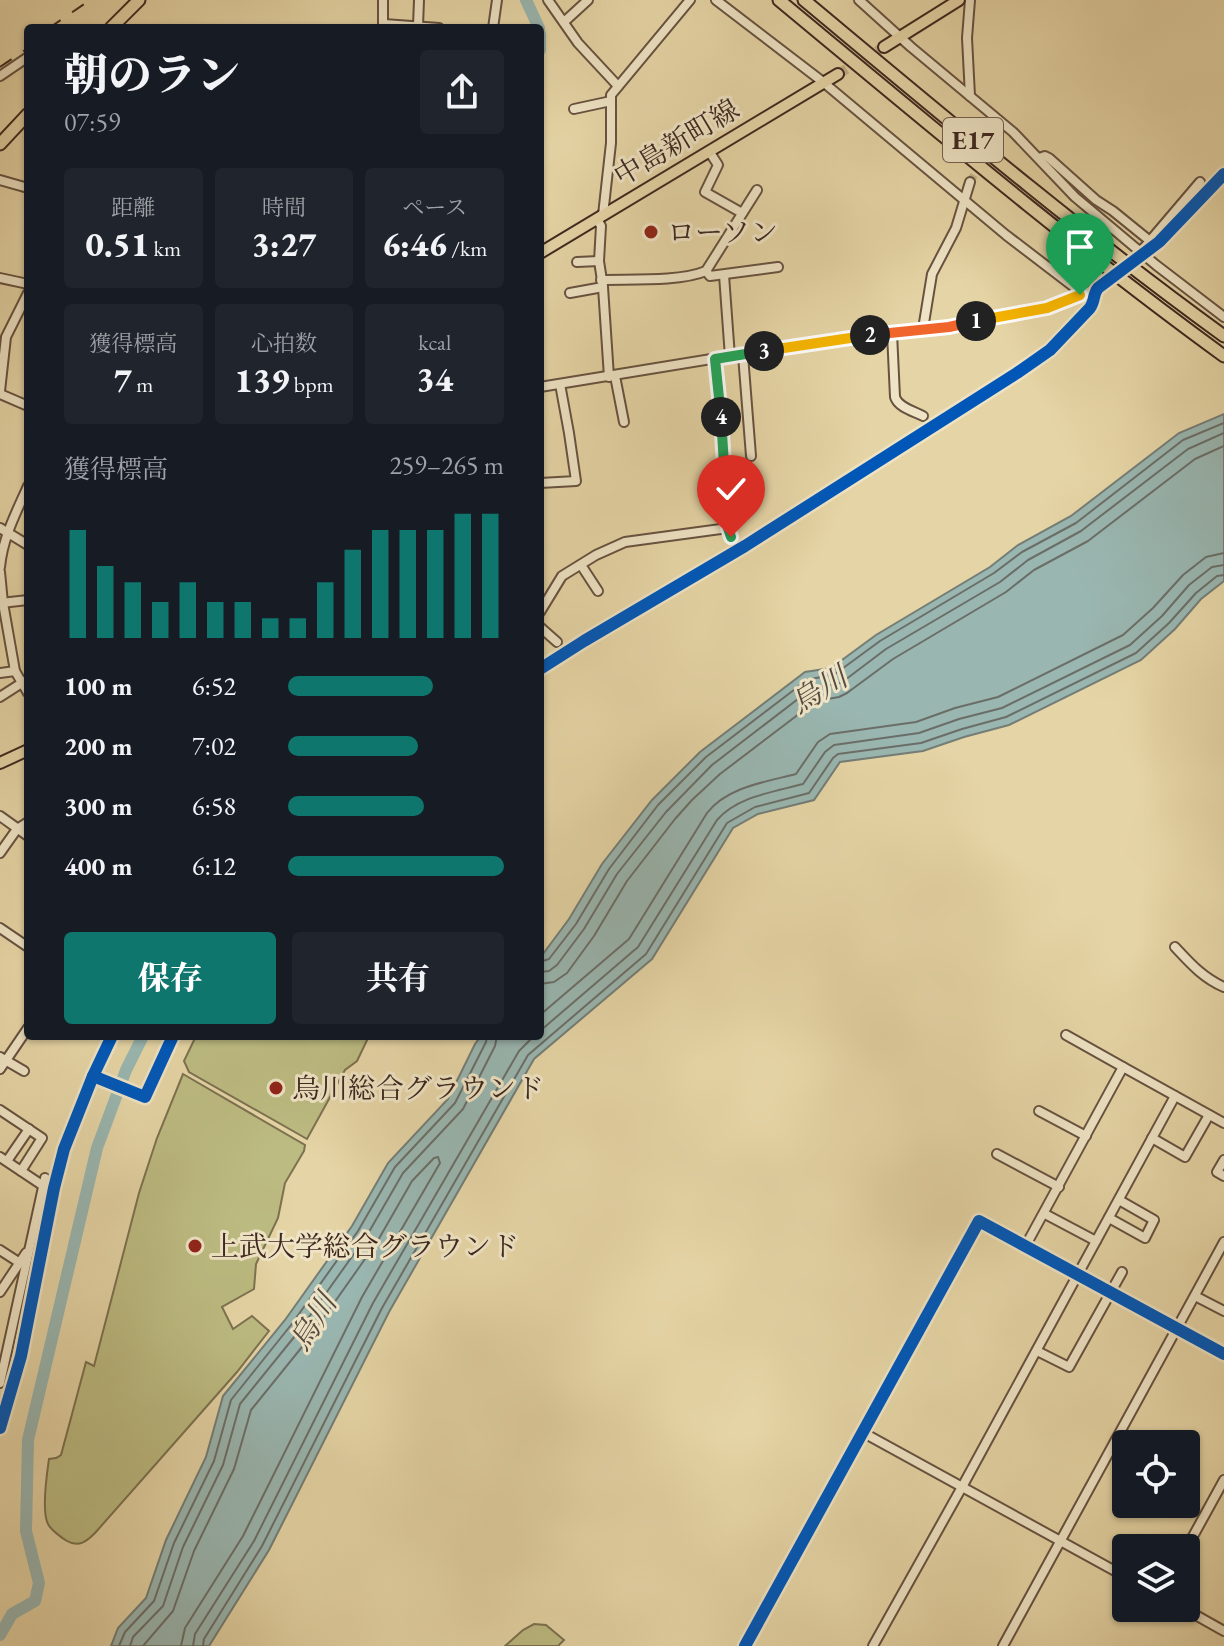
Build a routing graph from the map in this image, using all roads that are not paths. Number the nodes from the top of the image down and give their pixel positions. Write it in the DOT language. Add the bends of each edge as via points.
graph roads {
  1 [pos="139,0"];
  2 [pos="383,0"];
  3 [pos="419,0"];
  4 [pos="497,0"];
  5 [pos="548,0"];
  6 [pos="588,0"];
  7 [pos="690,0"];
  8 [pos="716,0"];
  9 [pos="768,0"];
  10 [pos="779,0"];
  11 [pos="804,0"];
  12 [pos="859,0"];
  13 [pos="959,0"];
  14 [pos="970,0"];
  15 [pos="564,22"];
  16 [pos="115,24"];
  17 [pos="383,24"];
  18 [pos="418,24"];
  19 [pos="494,24"];
  20 [pos="900,37"];
  21 [pos="884,47"];
  22 [pos="24,60"];
  23 [pos="838,74"];
  24 [pos="0,76"];
  25 [pos="823,82"];
  26 [pos="618,86"];
  27 [pos="970,96"];
  28 [pos="611,101"];
  29 [pos="574,109"];
  30 [pos="24,118"];
  31 [pos="0,144"];
  32 [pos="709,151"];
  33 [pos="1039,158"];
  34 [pos="0,180"];
  35 [pos="970,182"];
  36 [pos="1200,182"];
  37 [pos="24,187"];
  38 [pos="757,190"];
  39 [pos="964,201"];
  40 [pos="742,213"];
  41 [pos="600,217"];
  42 [pos="1051,225"];
  43 [pos="544,251"];
  44 [pos="599,261"];
  45 [pos="577,262"];
  46 [pos="778,267"];
  47 [pos="706,271"];
  48 [pos="724,275"];
  49 [pos="0,278"];
  50 [pos="24,283"];
  51 [pos="602,284"];
  52 [pos="1095,287"];
  53 [pos="570,293"];
  54 [pos="1080,295"];
  55 [pos="24,300"];
  56 [pos="1224,317"];
  57 [pos="923,329"];
  58 [pos="892,333"];
  59 [pos="3,336"];
  60 [pos="1224,336"];
  61 [pos="743,355"];
  62 [pos="1224,356"];
  63 [pos="730,357"];
  64 [pos="715,359"];
  65 [pos="612,376"];
  66 [pos="560,384"];
  67 [pos="544,386"];
  68 [pos="0,393"];
  69 [pos="24,404"];
  70 [pos="923,416"];
  71 [pos="624,422"];
  72 [pos="751,456"];
  73 [pos="544,483"];
  74 [pos="24,493"];
  75 [pos="3,530"];
  76 [pos="24,543"];
  77 [pos="581,565"];
  78 [pos="0,570"];
  79 [pos="598,591"];
  80 [pos="24,600"];
  81 [pos="1,603"];
  82 [pos="544,605"];
  83 [pos="544,631"];
  84 [pos="557,642"];
  85 [pos="15,671"];
  86 [pos="0,673"];
  87 [pos="24,679"];
  88 [pos="24,681"];
  89 [pos="0,697"];
  90 [pos="24,752"];
  91 [pos="0,763"];
  92 [pos="0,816"];
  93 [pos="24,825"];
  94 [pos="17,829"];
  95 [pos="24,833"];
  96 [pos="0,853"];
  97 [pos="0,928"];
  98 [pos="24,944"];
  99 [pos="1175,947"];
  100 [pos="1224,987"];
  101 [pos="24,1033"];
  102 [pos="1066,1035"];
  103 [pos="2,1062"];
  104 [pos="1123,1067"];
  105 [pos="24,1071"];
  106 [pos="1175,1096"];
  107 [pos="0,1110"];
  108 [pos="1039,1111"];
  109 [pos="1209,1115"];
  110 [pos="1224,1123"];
  111 [pos="29,1129"];
  112 [pos="1086,1136"];
  113 [pos="1152,1138"];
  114 [pos="997,1154"];
  115 [pos="4,1159"];
  116 [pos="1224,1160"];
  117 [pos="21,1171"];
  118 [pos="1224,1176"];
  119 [pos="1059,1187"];
  120 [pos="1119,1200"];
  121 [pos="1045,1214"];
  122 [pos="1109,1218"];
  123 [pos="1096,1241"];
  124 [pos="1224,1242"];
  125 [pos="1026,1245"];
  126 [pos="29,1249"];
  127 [pos="0,1250"];
  128 [pos="20,1263"];
  129 [pos="1122,1272"];
  130 [pos="1078,1275"];
  131 [pos="4,1278"];
  132 [pos="0,1292"];
  133 [pos="1110,1293"];
  134 [pos="1195,1296"];
  135 [pos="1224,1311"];
  136 [pos="1177,1329"];
  137 [pos="1037,1351"];
  138 [pos="1224,1354"];
  139 [pos="3,1355"];
  140 [pos="0,1383"];
  141 [pos="862,1432"];
  142 [pos="1224,1480"];
  143 [pos="962,1487"];
  144 [pos="1194,1534"];
  145 [pos="1060,1541"];
  146 [pos="1112,1569"];
  147 [pos="1200,1618"];
  148 [pos="1224,1631"];
  149 [pos="745,1646"];
  150 [pos="873,1646"];
  151 [pos="1003,1646"];
  1 -- 16 [label="highway"];
  2 -- 17 [label="street"];
  3 -- 18 [label="street"];
  4 -- 19 [label="street"];
  5 -- 15 [label="street"];
  6 -- 15 [label="street"];
  7 -- 26 [label="street"];
  8 -- 25 [label="street"];
  9 -- 42 [label="highway"];
  10 -- 42 [label="highway, E17"];
  11 -- 60 [label="highway, E17" via="1144,278"];
  12 -- 20 [label="street"];
  13 -- 20 [label="main road"];
  14 -- 27 [label="street"];
  15 -- 26 [label="street"];
  20 -- 21 [label="main road"];
  20 -- 27 [label="street"];
  22 -- 24 [label="street"];
  23 -- 25 [label="main road, 中島新町線"];
  25 -- 32 [label="main road, 中島新町線"];
  25 -- 39 [label="street"];
  26 -- 28 [label="street"];
  27 -- 33 [label="street"];
  28 -- 29 [label="street"];
  28 -- 41 [label="street"];
  30 -- 31 [label="highway"];
  32 -- 40 [label="street" via="718,165 705,192"];
  32 -- 41 [label="main road, 中島新町線"];
  33 -- 36 [label="street" via="1049,158 1147,245"];
  33 -- 56 [label="street" via="1075,197"];
  34 -- 37 [label="street"];
  35 -- 39 [label="street"];
  38 -- 40 [label="street"];
  39 -- 54 [label="street"];
  39 -- 57 [label="street" via="932,274"];
  40 -- 47 [label="street"];
  41 -- 43 [label="main road, 中島新町線"];
  41 -- 44 [label="street"];
  42 -- 62 [label="highway, E17"];
  44 -- 45 [label="street"];
  44 -- 51 [label="street"];
  46 -- 48 [label="street"];
  47 -- 48 [label="street" via="710,276"];
  47 -- 51 [label="street"];
  48 -- 63 [label="street"];
  49 -- 50 [label="street"];
  51 -- 53 [label="street"];
  51 -- 65 [label="street"];
  52 -- 54 [label="street"];
  54 -- 57 [label="street" via="1047,308"];
  55 -- 59 [label="street"];
  57 -- 58 [label="street"];
  58 -- 61 [label="street"];
  58 -- 70 [label="street" via="896,402"];
  59 -- 68 [label="street"];
  61 -- 63 [label="street"];
  61 -- 72 [label="street"];
  63 -- 64 [label="street"];
  64 -- 65 [label="street"];
  64 -- 77 [label="street" via="730,533 625,542"];
  65 -- 66 [label="street"];
  65 -- 71 [label="street"];
  66 -- 67 [label="street"];
  66 -- 73 [label="street" via="576,481"];
  68 -- 69 [label="street"];
  74 -- 75 [label="street"];
  75 -- 76 [label="street"];
  75 -- 78 [label="street"];
  77 -- 79 [label="street"];
  77 -- 82 [label="street" via="562,576"];
  78 -- 81 [label="street"];
  80 -- 81 [label="street"];
  81 -- 85 [label="street"];
  83 -- 84 [label="street"];
  85 -- 86 [label="street"];
  85 -- 87 [label="street"];
  88 -- 89 [label="street"];
  90 -- 91 [label="main road"];
  92 -- 94 [label="street"];
  93 -- 94 [label="street"];
  94 -- 95 [label="street"];
  94 -- 96 [label="street"];
  97 -- 98 [label="street"];
  99 -- 100 [label="street"];
  101 -- 103 [label="street"];
  102 -- 104 [label="street"];
  103 -- 105 [label="street"];
  104 -- 106 [label="street"];
  104 -- 112 [label="street"];
  106 -- 109 [label="street"];
  106 -- 113 [label="street"];
  107 -- 111 [label="street"];
  108 -- 112 [label="street"];
  109 -- 110 [label="street"];
  109 -- 113 [label="street" via="1185,1157"];
  111 -- 115 [label="street"];
  111 -- 117 [label="street" via="42,1138"];
  112 -- 119 [label="street"];
  113 -- 120 [label="street"];
  114 -- 119 [label="street"];
  115 -- 117 [label="street"];
  116 -- 118 [label="street" via="1217,1172"];
  117 -- 126 [label="street" via="44,1181"];
  119 -- 121 [label="street"];
  120 -- 122 [label="street"];
  120 -- 122 [label="street" via="1154,1220 1145,1238"];
  121 -- 123 [label="street"];
  121 -- 125 [label="street"];
  122 -- 123 [label="street"];
  123 -- 130 [label="street"];
  124 -- 134 [label="street"];
  125 -- 130 [label="street"];
  125 -- 141 [label="street" via="979,1221"];
  126 -- 128 [label="street"];
  126 -- 139 [label="street"];
  127 -- 128 [label="street"];
  128 -- 131 [label="street"];
  129 -- 133 [label="street"];
  130 -- 133 [label="street"];
  130 -- 137 [label="street"];
  131 -- 132 [label="street"];
  133 -- 136 [label="street"];
  133 -- 137 [label="street" via="1069,1367"];
  134 -- 135 [label="street"];
  134 -- 136 [label="street"];
  136 -- 138 [label="street"];
  136 -- 145 [label="street"];
  137 -- 143 [label="street"];
  139 -- 140 [label="street"];
  141 -- 143 [label="street"];
  141 -- 149 [label="street"];
  142 -- 144 [label="street"];
  143 -- 145 [label="street"];
  143 -- 150 [label="street"];
  145 -- 146 [label="street"];
  145 -- 151 [label="street"];
  147 -- 148 [label="street"];
}
